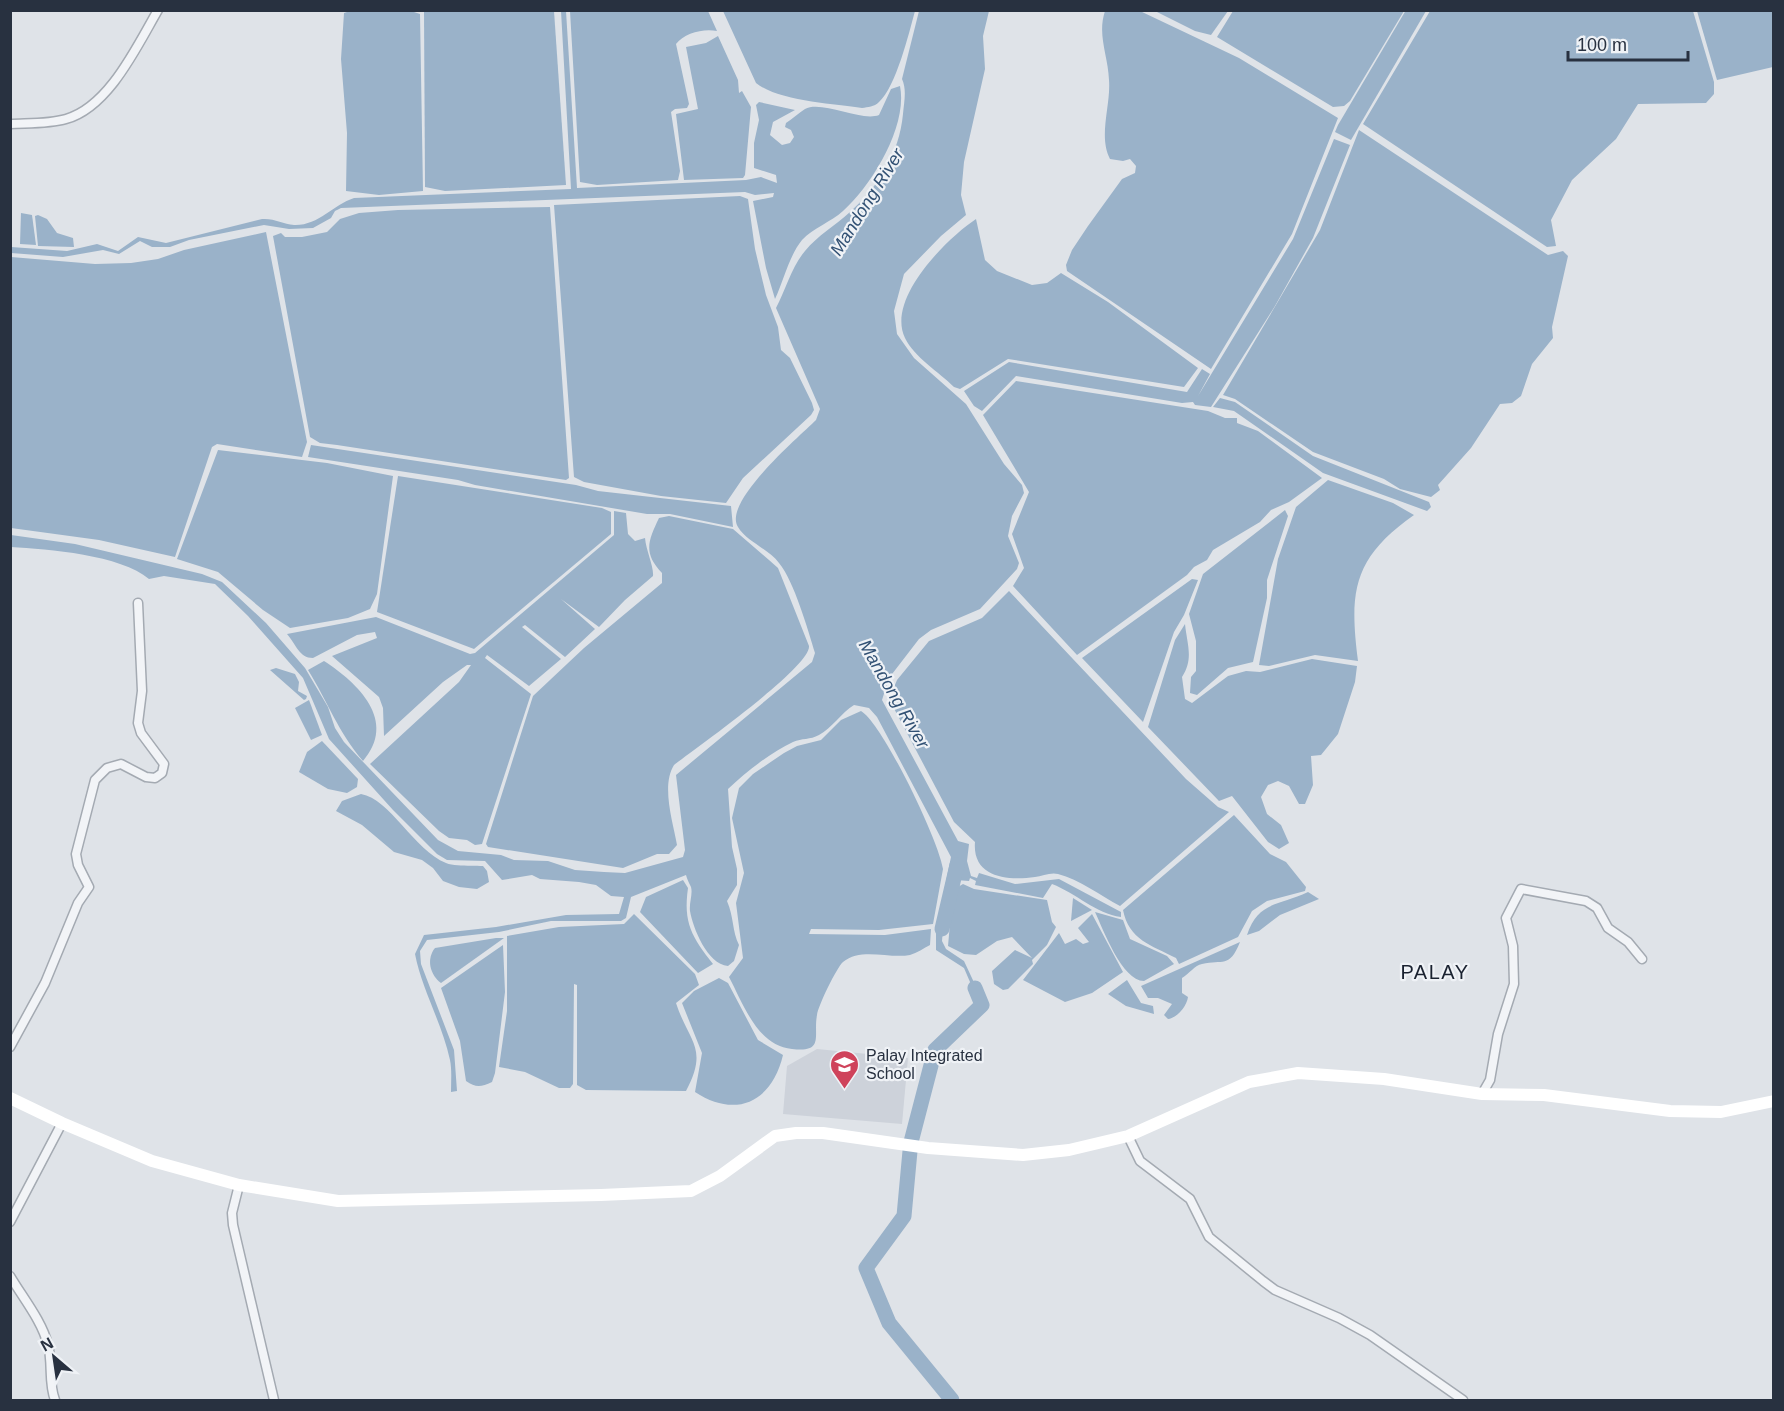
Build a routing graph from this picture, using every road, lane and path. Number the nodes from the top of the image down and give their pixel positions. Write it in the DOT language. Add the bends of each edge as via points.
graph roads {
  1 [pos="158,10"];
  2 [pos="10,124"];
  3 [pos="138,603"];
  4 [pos="1642,959"];
  5 [pos="10,1047"];
  6 [pos="1482,1094"];
  7 [pos="10,1098"];
  8 [pos="1773,1101"];
  9 [pos="62,1123"];
  10 [pos="1128,1136"];
  11 [pos="238,1185"];
  12 [pos="10,1221"];
  13 [pos="10,1276"];
  14 [pos="55,1401"];
  15 [pos="274,1401"];
  16 [pos="1463,1401"];
  1 -- 2 [label="street" via="121,73 86,109 68,119"];
  3 -- 5 [label="street" via="142,691 138,723 164,764 162,773 155,778 146,777 121,764 107,768 96,780 76,854 89,887 78,903 45,983"];
  4 -- 6 [label="street" via="1628,942 1608,928 1597,908 1586,901 1521,890 1506,918 1513,946 1514,984 1498,1034 1490,1080"];
  6 -- 8 [label="main road" via="1544,1095 1670,1111 1721,1112"];
  6 -- 10 [label="main road" via="1384,1079 1298,1073 1249,1082"];
  7 -- 9 [label="main road"];
  9 -- 11 [label="main road" via="152,1161"];
  9 -- 12 [label="street"];
  10 -- 11 [label="main road" via="1069,1150 1023,1155 796,1133 775,1136 720,1176 691,1191 680,1192 338,1201"];
  10 -- 16 [label="street" via="1140,1161 1190,1199 1209,1237 1263,1281 1370,1335"];
  11 -- 15 [label="street" via="231,1213 233,1225"];
  13 -- 14 [label="street" via="49,1347 50,1387"];
}
